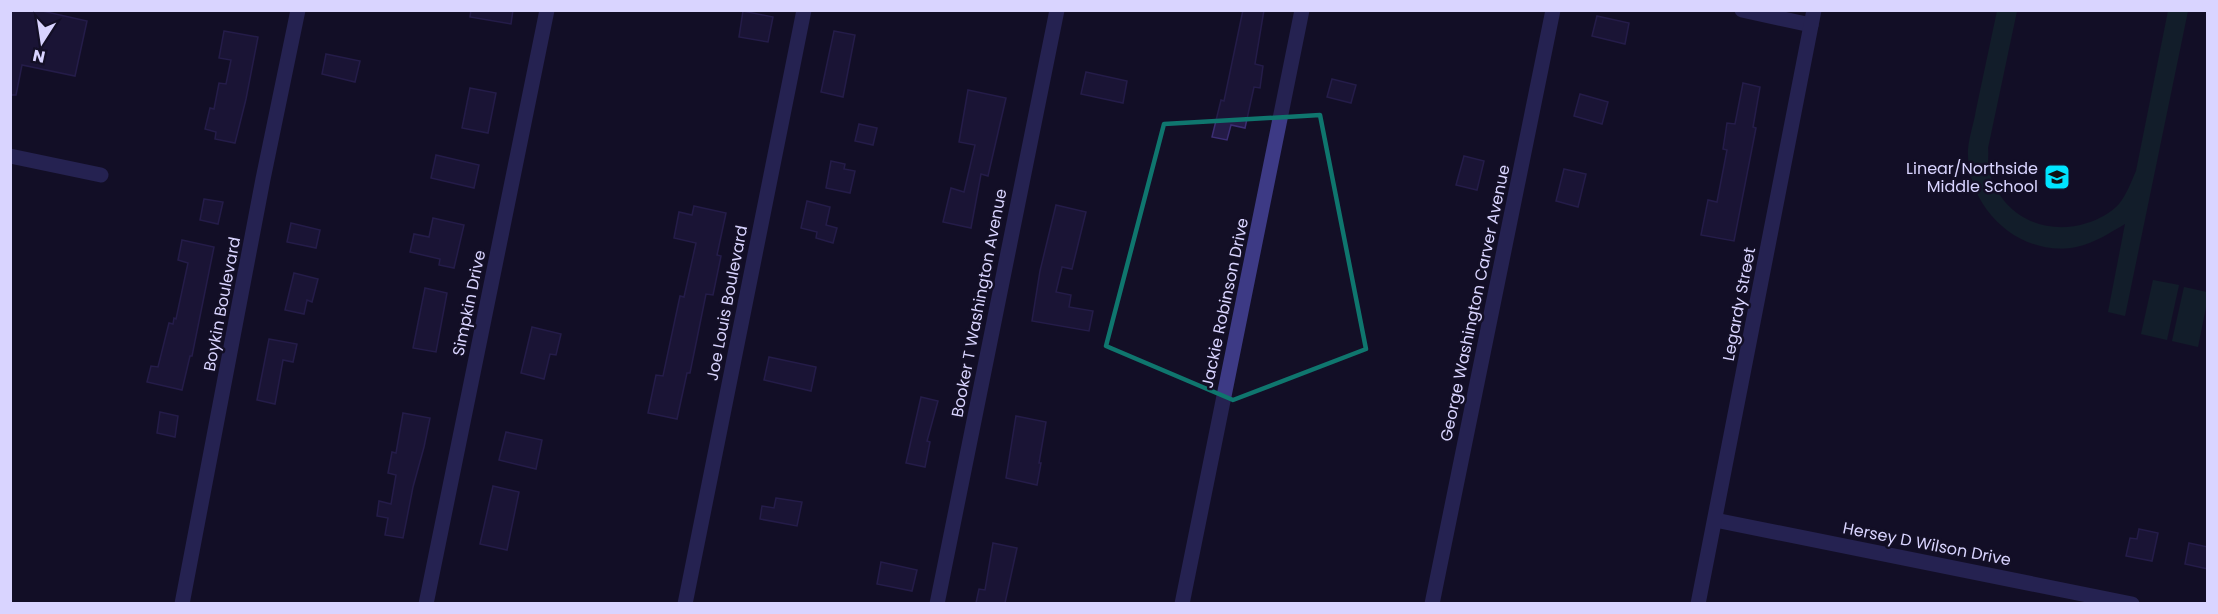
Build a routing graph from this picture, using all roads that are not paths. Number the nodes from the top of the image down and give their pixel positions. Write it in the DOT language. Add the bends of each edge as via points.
graph roads {
  1 [pos="298,10"];
  2 [pos="547,10"];
  3 [pos="804,10"];
  4 [pos="1057,10"];
  5 [pos="1302,10"];
  6 [pos="1553,10"];
  7 [pos="1742,10"];
  8 [pos="1812,18"];
  9 [pos="10,156"];
  10 [pos="101,175"];
  11 [pos="1715,520"];
  12 [pos="182,603"];
  13 [pos="426,603"];
  14 [pos="685,603"];
  15 [pos="937,603"];
  16 [pos="1182,603"];
  17 [pos="1432,603"];
  18 [pos="1698,603"];
  19 [pos="2132,603"];
  1 -- 12 [label="street, Boykin Boulevard"];
  2 -- 13 [label="street, Simpkin Drive"];
  3 -- 14 [label="street, Joe Louis Boulevard"];
  4 -- 15 [label="street, Booker T Washington Avenue"];
  5 -- 16 [label="street, Jackie Robinson Drive"];
  6 -- 17 [label="street, George Washington Carver Avenue"];
  7 -- 8 [label="street"];
  8 -- 11 [label="street, Legardy Street"];
  9 -- 10 [label="street"];
  11 -- 18 [label="street, Legardy Street"];
  11 -- 19 [label="street, Hersey D Wilson Drive"];
}
